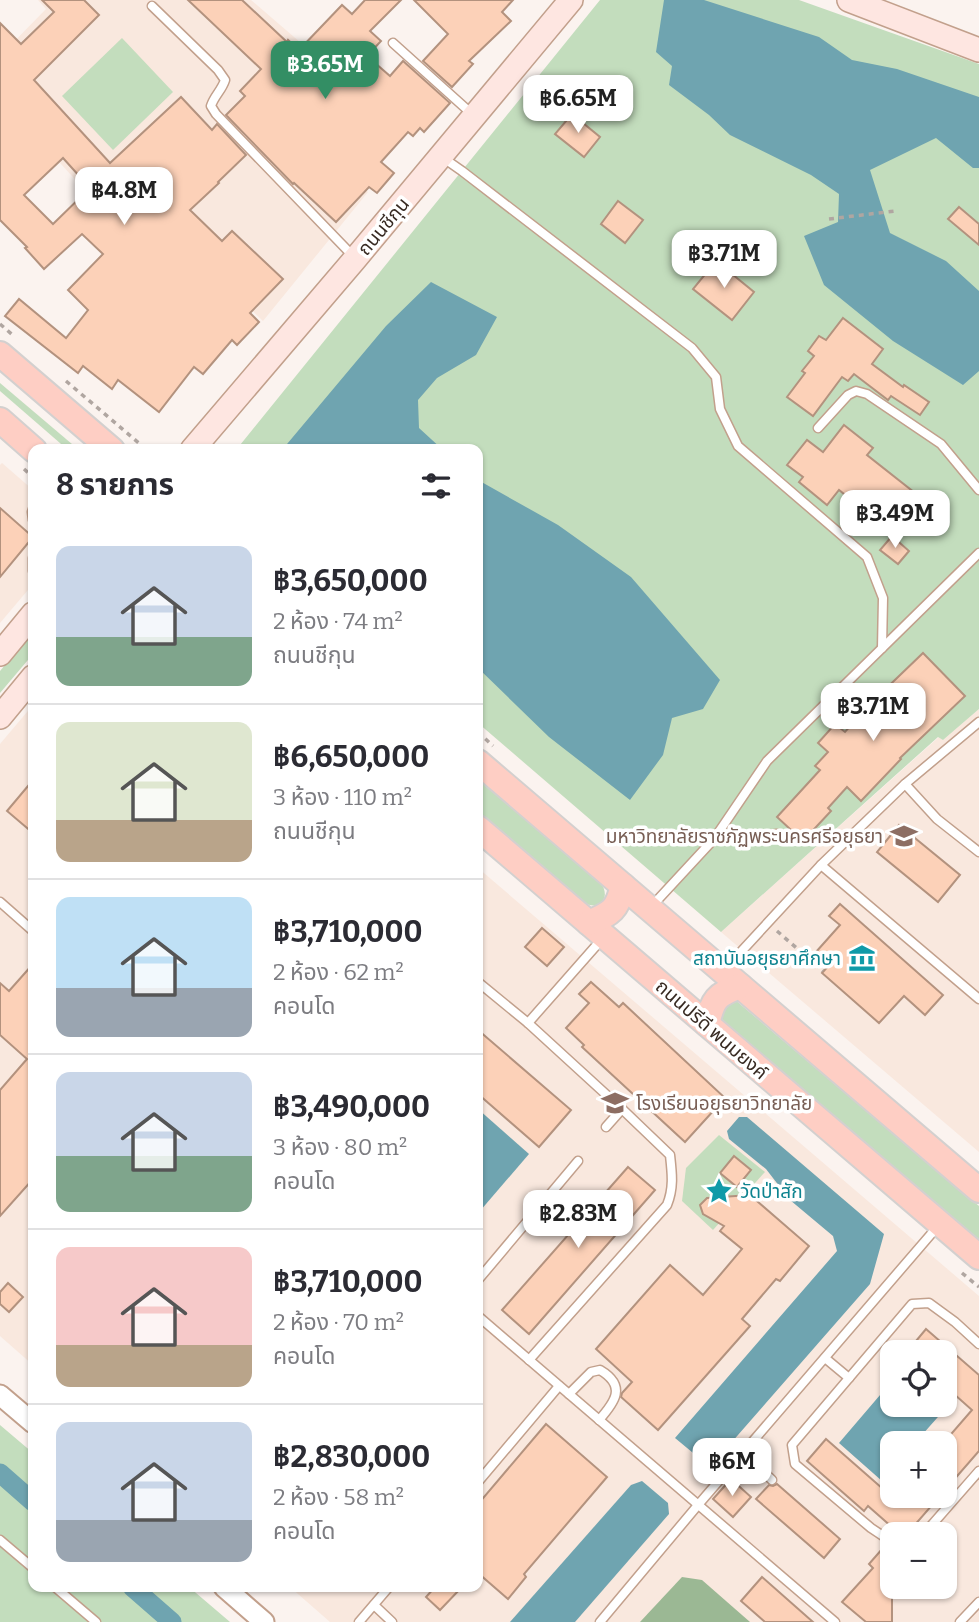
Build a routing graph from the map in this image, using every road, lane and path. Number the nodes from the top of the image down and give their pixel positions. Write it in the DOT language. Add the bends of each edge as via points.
graph roads {
  1 [pos="571,0"];
  2 [pos="849,0"];
  3 [pos="152,6"];
  4 [pos="393,43"];
  5 [pos="979,50"];
  6 [pos="474,116"];
  7 [pos="441,156"];
  8 [pos="895,211"];
  9 [pos="829,219"];
  10 [pos="355,258"];
  11 [pos="0,354"];
  12 [pos="0,420"];
  13 [pos="818,428"];
  14 [pos="105,444"];
  15 [pos="197,444"];
  16 [pos="28,445"];
  17 [pos="979,490"];
  18 [pos="979,553"];
  19 [pos="28,620"];
  20 [pos="882,648"];
  21 [pos="0,654"];
  22 [pos="28,683"];
  23 [pos="0,716"];
  24 [pos="979,722"];
  25 [pos="483,766"];
  26 [pos="905,784"];
  27 [pos="483,832"];
  28 [pos="777,834"];
  29 [pos="714,839"];
  30 [pos="979,852"];
  31 [pos="821,865"];
  32 [pos="623,886"];
  33 [pos="0,902"];
  34 [pos="650,909"];
  35 [pos="767,922"];
  36 [pos="28,927"];
  37 [pos="597,930"];
  38 [pos="823,971"];
  39 [pos="732,979"];
  40 [pos="483,986"];
  41 [pos="979,999"];
  42 [pos="528,1023"];
  43 [pos="707,1024"];
  44 [pos="622,1109"];
  45 [pos="607,1127"];
  46 [pos="578,1161"];
  47 [pos="979,1190"];
  48 [pos="940,1224"];
  49 [pos="979,1257"];
  50 [pos="483,1274"];
  51 [pos="483,1320"];
  52 [pos="979,1343"];
  53 [pos="825,1358"];
  54 [pos="529,1360"];
  55 [pos="849,1378"];
  56 [pos="559,1386"];
  57 [pos="569,1394"];
  58 [pos="0,1395"];
  59 [pos="28,1419"];
  60 [pos="599,1420"];
  61 [pos="743,1452"];
  62 [pos="979,1471"];
  63 [pos="483,1476"];
  64 [pos="772,1480"];
  65 [pos="698,1505"];
  66 [pos="934,1522"];
  67 [pos="880,1534"];
  68 [pos="0,1540"];
  69 [pos="28,1564"];
  70 [pos="61,1592"];
  71 [pos="229,1592"];
  72 [pos="384,1592"];
  73 [pos="979,1602"];
  74 [pos="374,1605"];
  75 [pos="96,1622"];
  76 [pos="264,1622"];
  77 [pos="359,1622"];
  78 [pos="393,1622"];
  79 [pos="600,1622"];
  80 [pos="835,1622"];
  81 [pos="960,1622"];
  1 -- 6 [label="main road, ถนนชีกุน"];
  2 -- 5 [label="main road"];
  3 -- 10 [label="lane" via="225,80 211,106 216,114"];
  4 -- 6 [label="lane"];
  6 -- 7 [label="main road, ถนนชีกุน"];
  7 -- 10 [label="main road, ถนนชีกุน"];
  7 -- 20 [label="lane" via="692,348 716,377 720,409 738,446 867,557 883,598"];
  8 -- 9 [label="path"];
  10 -- 15 [label="main road, ถนนชีกุน"];
  11 -- 14 [label="main road"];
  12 -- 16 [label="main road"];
  13 -- 17 [label="lane" via="848,395 856,391 867,394 941,444"];
  18 -- 20 [label="lane"];
  19 -- 21 [label="main road"];
  20 -- 29 [label="lane" via="767,761"];
  22 -- 23 [label="main road"];
  24 -- 26 [label="lane"];
  25 -- 32 [label="main road"];
  26 -- 30 [label="lane"];
  26 -- 31 [label="lane"];
  27 -- 37 [label="main road, ถนนปรีดี พนมยงค์"];
  28 -- 29 [label="lane"];
  29 -- 34 [label="lane"];
  31 -- 35 [label="lane"];
  31 -- 41 [label="lane"];
  32 -- 34 [label="main road"];
  32 -- 37 [label="main road" via="619,903"];
  33 -- 36 [label="lane"];
  34 -- 39 [label="main road"];
  35 -- 38 [label="path"];
  35 -- 39 [label="lane"];
  37 -- 42 [label="lane"];
  37 -- 43 [label="main road, ถนนปรีดี พนมยงค์"];
  39 -- 43 [label="main road" via="712,1005"];
  39 -- 47 [label="main road"];
  40 -- 42 [label="lane"];
  42 -- 44 [label="lane"];
  43 -- 48 [label="main road, ถนนปรีดี พนมยงค์"];
  44 -- 45 [label="lane"];
  44 -- 54 [label="lane" via="670,1155 672,1193 667,1205"];
  46 -- 50 [label="lane"];
  48 -- 49 [label="main road, ถนนปรีดี พนมยงค์"];
  48 -- 53 [label="lane"];
  51 -- 54 [label="lane"];
  52 -- 55 [label="lane" via="929,1303 912,1304"];
  53 -- 55 [label="lane"];
  53 -- 61 [label="lane"];
  54 -- 56 [label="lane"];
  55 -- 67 [label="lane" via="792,1445 795,1464"];
  56 -- 57 [label="lane"];
  56 -- 63 [label="lane"];
  57 -- 60 [label="lane"];
  57 -- 60 [label="lane" via="592,1372 607,1374 617,1391"];
  58 -- 59 [label="street"];
  60 -- 65 [label="lane"];
  61 -- 64 [label="lane"];
  61 -- 65 [label="lane"];
  62 -- 66 [label="lane"];
  65 -- 79 [label="lane"];
  65 -- 80 [label="lane"];
  68 -- 69 [label="lane"];
  70 -- 75 [label="lane"];
  71 -- 76 [label="street"];
  72 -- 74 [label="lane"];
  73 -- 81 [label="lane"];
  74 -- 77 [label="lane"];
  74 -- 78 [label="lane"];
}
